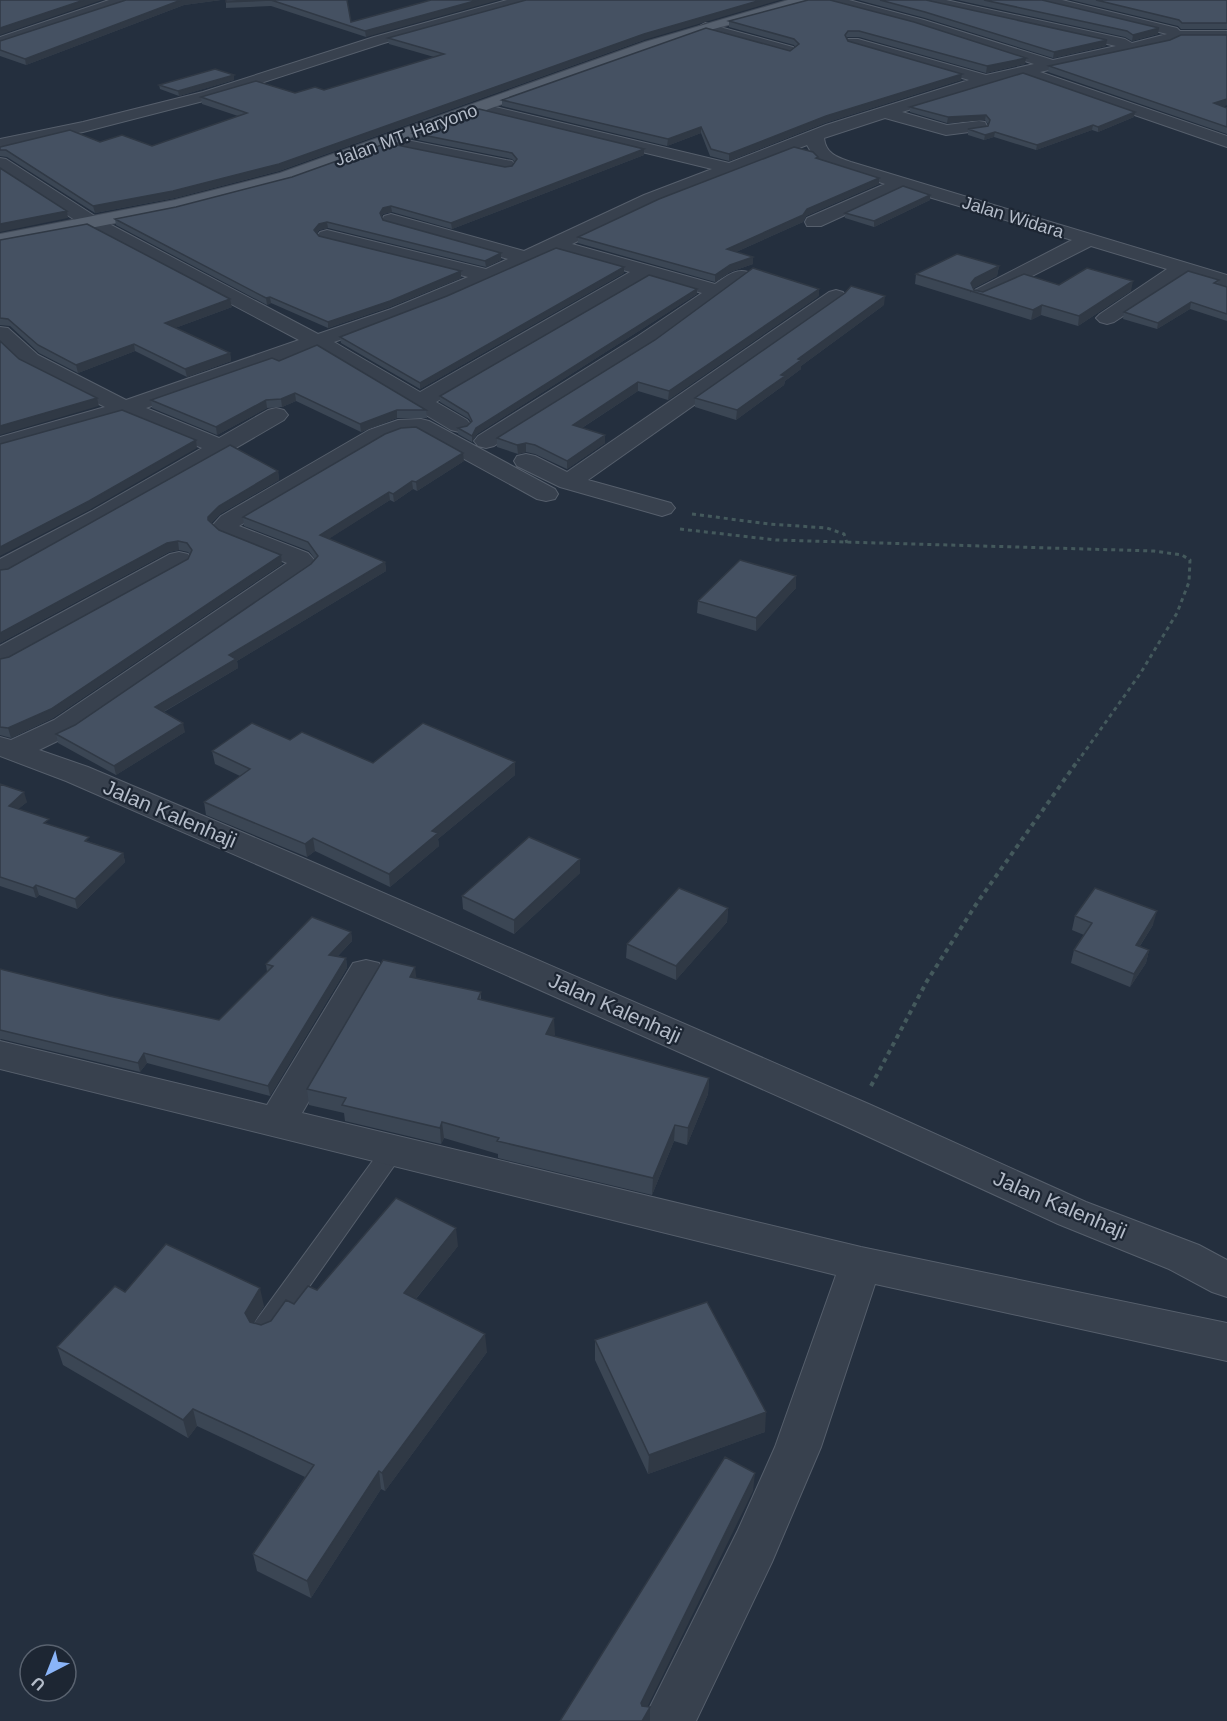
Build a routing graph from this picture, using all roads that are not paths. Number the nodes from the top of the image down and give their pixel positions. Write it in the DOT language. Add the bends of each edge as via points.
graph roads {
  1 [pos="123,0"];
  2 [pos="523,0"];
  3 [pos="804,0"];
  4 [pos="833,0"];
  5 [pos="927,0"];
  6 [pos="1045,0"];
  7 [pos="1227,21"];
  8 [pos="705,27"];
  9 [pos="1174,33"];
  10 [pos="1227,35"];
  11 [pos="0,42"];
  12 [pos="853,42"];
  13 [pos="1135,47"];
  14 [pos="788,50"];
  15 [pos="1050,64"];
  16 [pos="1022,71"];
  17 [pos="985,80"];
  18 [pos="479,108"];
  19 [pos="883,112"];
  20 [pos="979,126"];
  21 [pos="815,136"];
  22 [pos="387,141"];
  23 [pos="1227,142"];
  24 [pos="0,144"];
  25 [pos="0,163"];
  26 [pos="506,165"];
  27 [pos="729,168"];
  28 [pos="0,175"];
  29 [pos="901,183"];
  30 [pos="391,220"];
  31 [pos="814,222"];
  32 [pos="82,223"];
  33 [pos="327,237"];
  34 [pos="0,240"];
  35 [pos="1088,240"];
  36 [pos="555,245"];
  37 [pos="526,258"];
  38 [pos="1183,268"];
  39 [pos="646,271"];
  40 [pos="488,276"];
  41 [pos="741,276"];
  42 [pos="1227,281"];
  43 [pos="717,291"];
  44 [pos="982,294"];
  45 [pos="836,296"];
  46 [pos="1107,318"];
  47 [pos="0,333"];
  48 [pos="318,342"];
  49 [pos="296,349"];
  50 [pos="125,408"];
  51 [pos="420,414"];
  52 [pos="276,415"];
  53 [pos="7,437"];
  54 [pos="486,441"];
  55 [pos="221,447"];
  56 [pos="570,482"];
  57 [pos="546,494"];
  58 [pos="667,518"];
  59 [pos="179,560"];
  60 [pos="0,570"];
  61 [pos="0,658"];
  62 [pos="7,748"];
  63 [pos="366,972"];
  64 [pos="0,1054"];
  65 [pos="277,1122"];
  66 [pos="393,1150"];
  67 [pos="861,1264"];
  68 [pos="1227,1280"];
  69 [pos="264,1330"];
  70 [pos="1227,1342"];
  71 [pos="669,1721"];
  1 -- 11 [label="street"];
  2 -- 24 [label="street" via="379,40 209,95"];
  3 -- 8 [label="main road, Jalan MT. Haryono"];
  4 -- 15 [label="street"];
  5 -- 13 [label="street"];
  6 -- 9 [label="street"];
  7 -- 9 [label="street"];
  8 -- 14 [label="street"];
  8 -- 18 [label="main road, Jalan MT. Haryono"];
  9 -- 10 [label="street"];
  9 -- 13 [label="street" via="1168,40"];
  12 -- 17 [label="street"];
  13 -- 15 [label="street"];
  15 -- 16 [label="street"];
  16 -- 17 [label="street"];
  16 -- 23 [label="street"];
  17 -- 19 [label="street"];
  18 -- 22 [label="main road, Jalan MT. Haryono"];
  18 -- 27 [label="street"];
  19 -- 20 [label="street" via="946,130"];
  19 -- 21 [label="street"];
  21 -- 27 [label="street"];
  21 -- 29 [label="street, Jalan Widara" via="815,148 829,159"];
  22 -- 26 [label="street"];
  22 -- 32 [label="main road, Jalan MT. Haryono" via="276,179 177,205"];
  25 -- 32 [label="street"];
  27 -- 36 [label="street" via="651,199"];
  28 -- 32 [label="street"];
  29 -- 31 [label="street"];
  29 -- 35 [label="street, Jalan Widara"];
  30 -- 37 [label="street"];
  32 -- 34 [label="main road, Jalan MT. Haryono"];
  32 -- 48 [label="street"];
  32 -- 49 [label="street"];
  33 -- 40 [label="street"];
  35 -- 38 [label="street, Jalan Widara"];
  35 -- 44 [label="street"];
  36 -- 37 [label="street"];
  36 -- 39 [label="street"];
  37 -- 40 [label="street"];
  38 -- 42 [label="street, Jalan Widara"];
  38 -- 46 [label="street"];
  39 -- 43 [label="street"];
  39 -- 51 [label="street"];
  40 -- 48 [label="street"];
  41 -- 43 [label="street"];
  43 -- 54 [label="street"];
  45 -- 56 [label="street"];
  47 -- 50 [label="street" via="30,360"];
  48 -- 49 [label="street"];
  48 -- 51 [label="street"];
  49 -- 50 [label="street"];
  49 -- 51 [label="street"];
  50 -- 53 [label="street"];
  50 -- 55 [label="street"];
  51 -- 54 [label="street"];
  51 -- 57 [label="street"];
  51 -- 62 [label="street" via="377,435 224,527 304,562 65,726"];
  52 -- 55 [label="street"];
  54 -- 56 [label="street"];
  55 -- 60 [label="street"];
  56 -- 58 [label="street"];
  59 -- 61 [label="street"];
  62 -- 68 [label="street, Jalan Kalenhaji" via="298,869 857,1114 1072,1213 1184,1257"];
  63 -- 65 [label="street"];
  64 -- 65 [label="street"];
  65 -- 66 [label="street"];
  66 -- 67 [label="street"];
  66 -- 69 [label="lane"];
  67 -- 70 [label="street"];
  67 -- 71 [label="street" via="798,1447 755,1546"];
}
